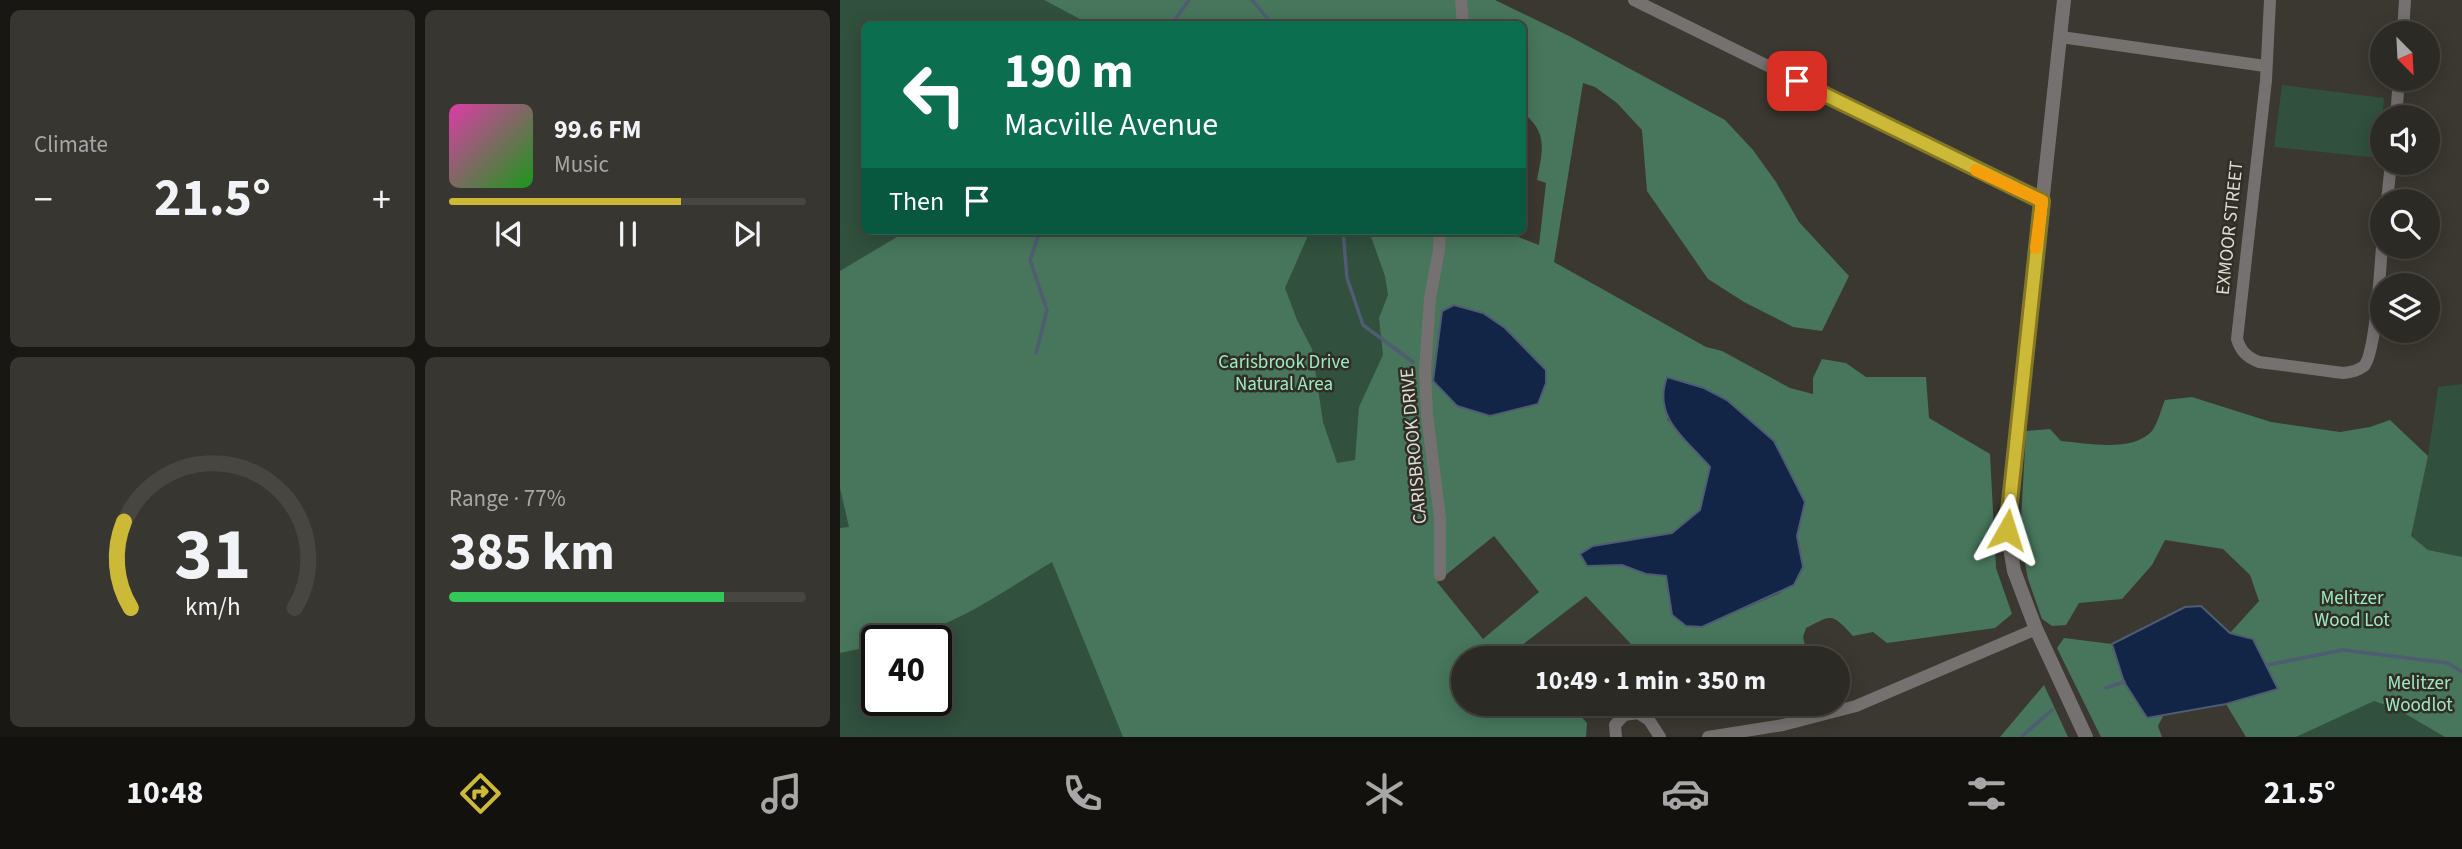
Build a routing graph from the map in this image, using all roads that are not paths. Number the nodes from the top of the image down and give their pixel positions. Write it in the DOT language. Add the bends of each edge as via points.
graph roads {
  1 [pos="1461,0"];
  2 [pos="1634,0"];
  3 [pos="2064,0"];
  4 [pos="2270,0"];
  5 [pos="2405,0"];
  6 [pos="1463,21"];
  7 [pos="2404,21"];
  8 [pos="2061,37"];
  9 [pos="2265,66"];
  10 [pos="2042,201"];
  11 [pos="1440,235"];
  12 [pos="2381,259"];
  13 [pos="1440,575"];
  14 [pos="2036,629"];
  15 [pos="1616,737"];
  16 [pos="1660,737"];
  17 [pos="1708,737"];
  18 [pos="2086,737"];
  1 -- 6 [label="street"];
  2 -- 10 [label="street"];
  3 -- 8 [label="street"];
  4 -- 9 [label="street"];
  5 -- 7 [label="street"];
  8 -- 9 [label="street"];
  8 -- 10 [label="street"];
  9 -- 12 [label="street, EXMOOR STREET" via="2237,339 2240,348 2259,362 2356,371 2364,365 2371,346"];
  10 -- 14 [label="street" via="2007,530 2014,571"];
  11 -- 13 [label="street, CARISBROOK DRIVE" via="1425,371 1440,519"];
  14 -- 17 [label="street" via="1856,706 1783,725"];
  14 -- 18 [label="street"];
  15 -- 16 [label="street" via="1615,725 1625,715 1639,713"];
}
